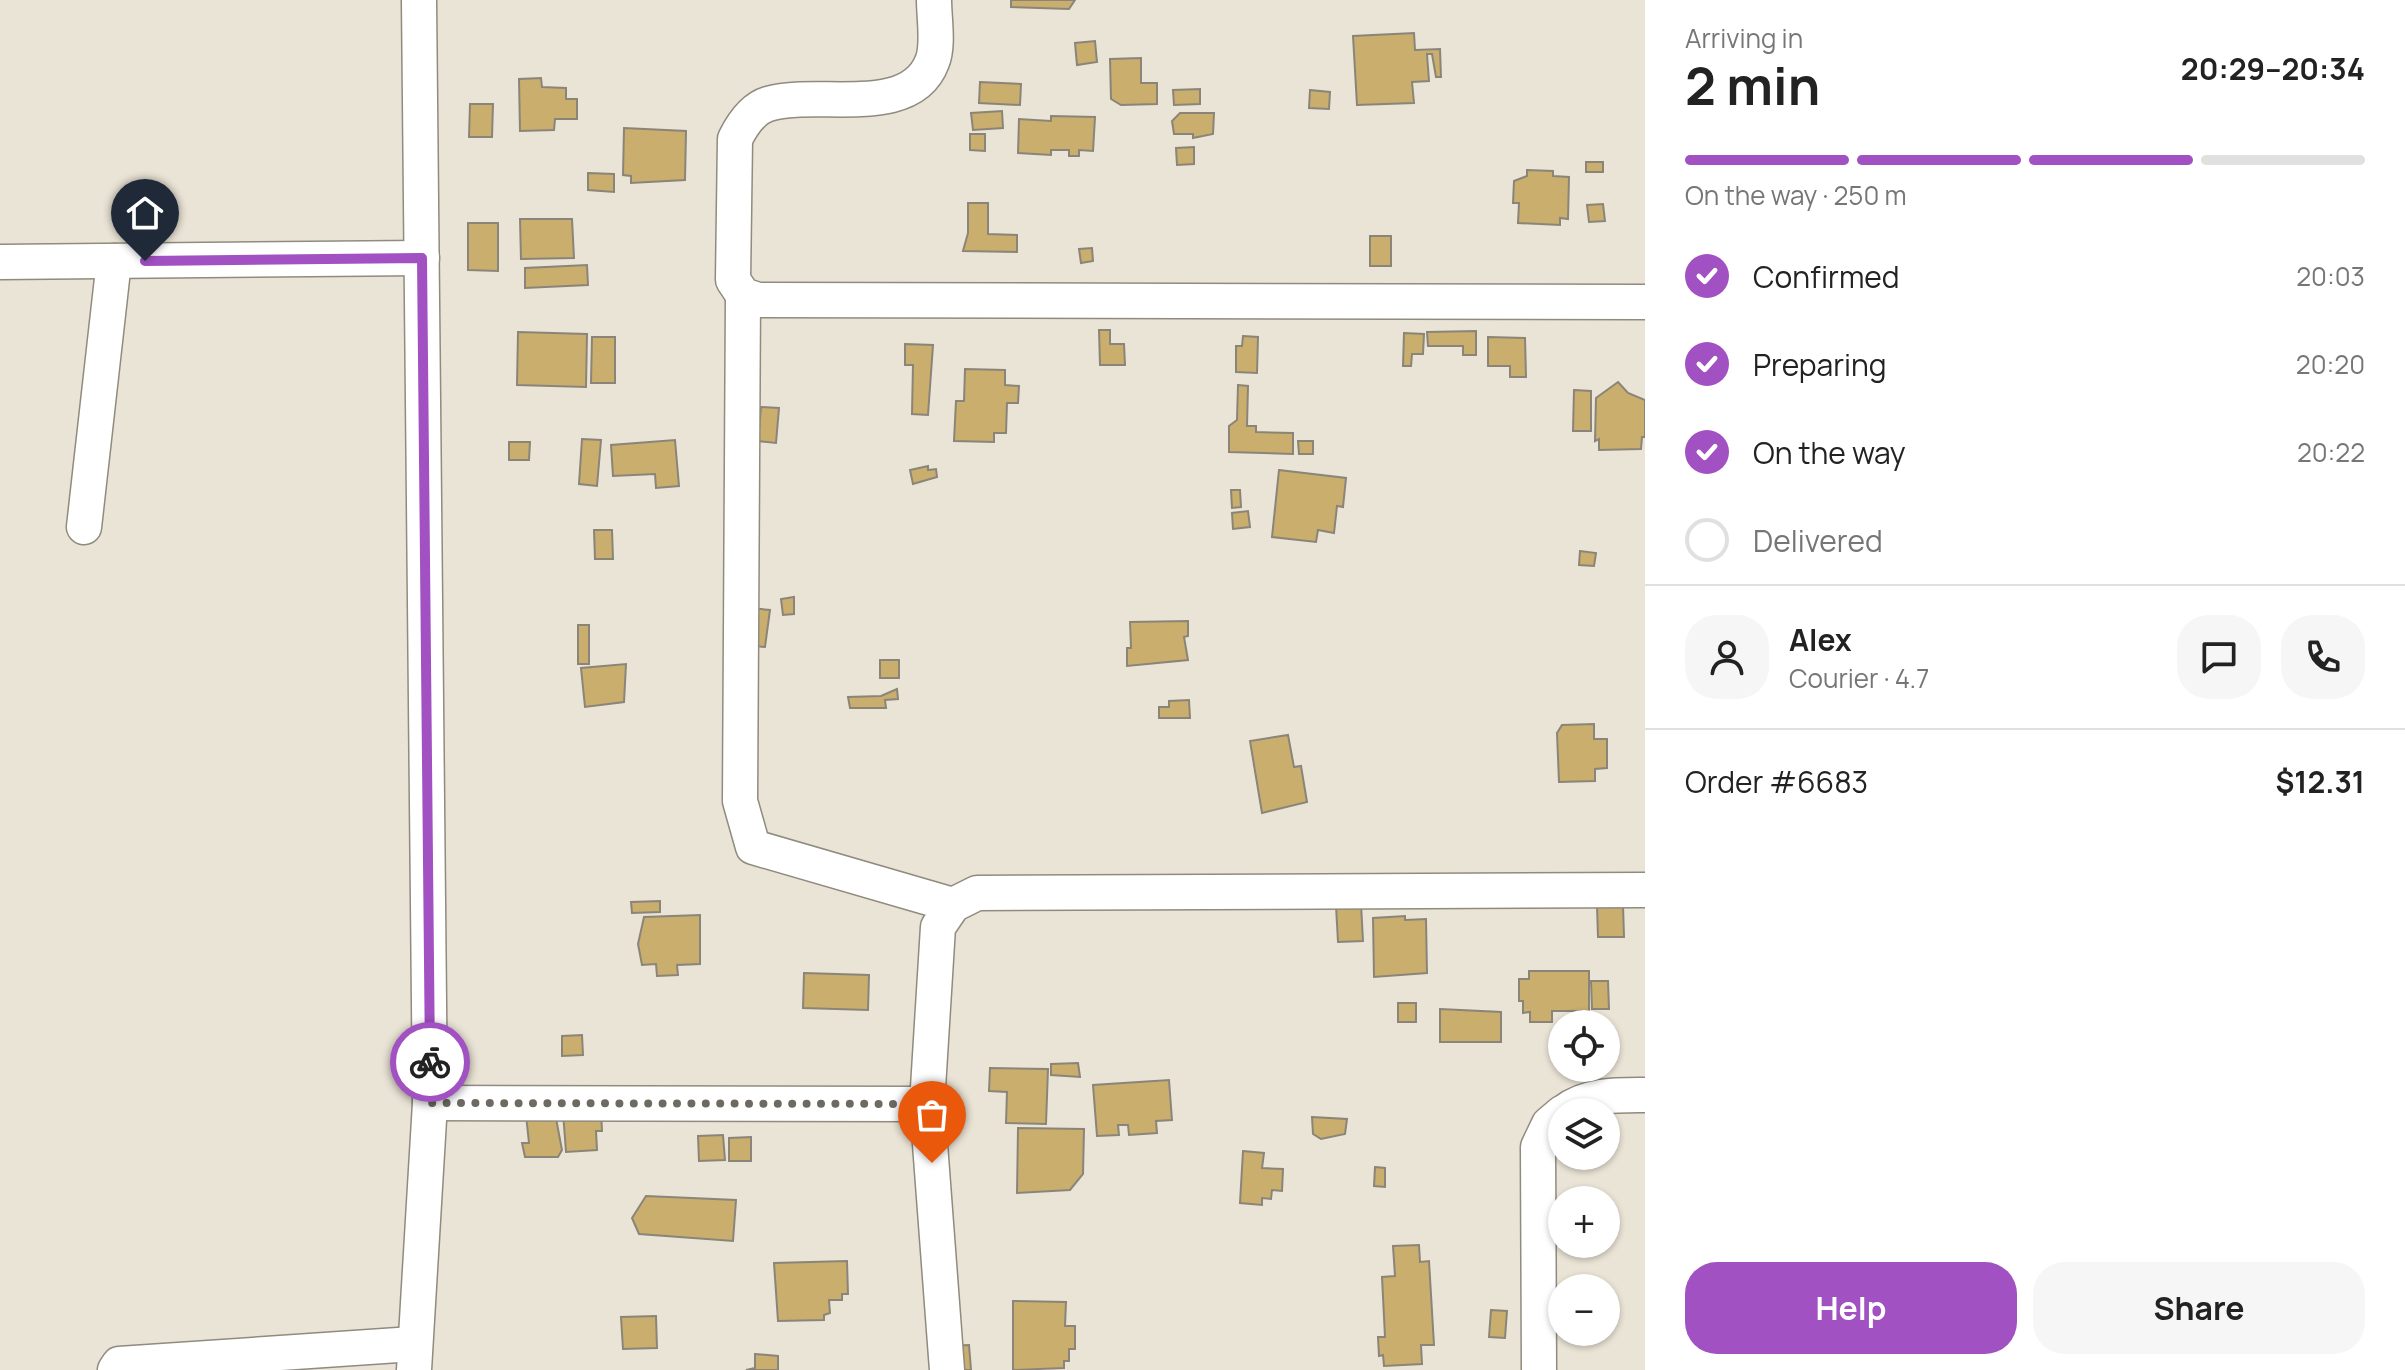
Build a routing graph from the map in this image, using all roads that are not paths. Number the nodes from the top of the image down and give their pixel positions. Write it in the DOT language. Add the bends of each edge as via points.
graph roads {
  1 [pos="419,0"];
  2 [pos="934,0"];
  3 [pos="422,258"];
  4 [pos="114,261"];
  5 [pos="0,262"];
  6 [pos="743,295"];
  7 [pos="1645,302"];
  8 [pos="84,527"];
  9 [pos="1645,890"];
  10 [pos="953,905"];
  11 [pos="1645,1095"];
  12 [pos="1596,1098"];
  13 [pos="430,1103"];
  14 [pos="927,1104"];
  15 [pos="1548,1126"];
  16 [pos="413,1357"];
  17 [pos="115,1370"];
  18 [pos="947,1370"];
  19 [pos="1539,1370"];
  1 -- 3 [label="street"];
  2 -- 6 [label="street" via="934,60 920,82 900,95 767,104 745,120 735,139 733,280"];
  3 -- 4 [label="street"];
  3 -- 13 [label="street"];
  4 -- 5 [label="street"];
  4 -- 8 [label="street"];
  6 -- 7 [label="street" via="774,300"];
  6 -- 10 [label="street" via="740,801 753,847"];
  9 -- 10 [label="street" via="977,893"];
  10 -- 14 [label="street" via="938,927"];
  11 -- 12 [label="street"];
  13 -- 14 [label="street"];
  13 -- 16 [label="street"];
  14 -- 18 [label="street"];
  15 -- 19 [label="street" via="1538,1147"];
  16 -- 17 [label="street" via="119,1364"];
}
